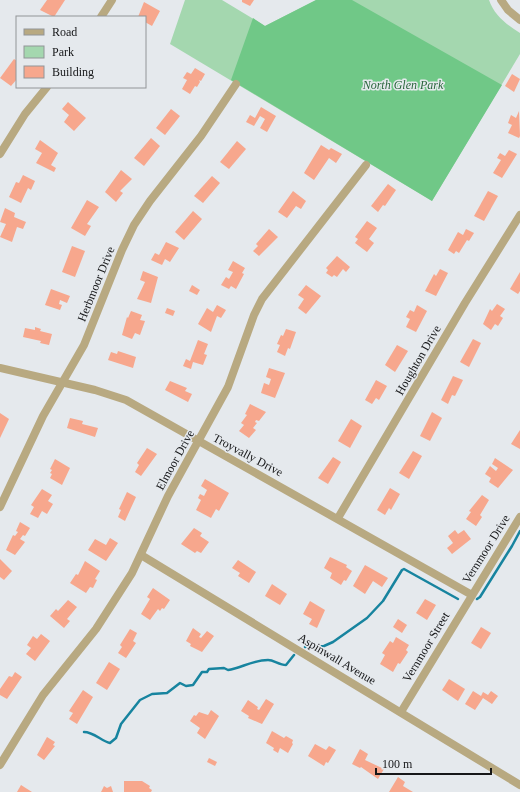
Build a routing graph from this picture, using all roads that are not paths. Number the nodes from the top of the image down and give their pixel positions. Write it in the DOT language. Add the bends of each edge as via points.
graph roads {
  1 [pos="112,0"];
  2 [pos="502,0"];
  3 [pos="102,16"];
  4 [pos="520,20"];
  5 [pos="236,84"];
  6 [pos="46,88"];
  7 [pos="0,154"];
  8 [pos="366,165"];
  9 [pos="520,215"];
  10 [pos="0,368"];
  11 [pos="63,382"];
  12 [pos="198,442"];
  13 [pos="0,507"];
  14 [pos="520,517"];
  15 [pos="338,518"];
  16 [pos="141,555"];
  17 [pos="472,594"];
  18 [pos="401,712"];
  19 [pos="0,765"];
  20 [pos="520,785"];
  1 -- 3 [label="street"];
  2 -- 4 [label="street" via="508,10"];
  5 -- 11 [label="street, Herbmoor Drive" via="201,136 134,225 93,324"];
  6 -- 7 [label="street" via="25,114"];
  8 -- 12 [label="street, Elmoor Drive" via="262,299 228,387"];
  9 -- 15 [label="street, Houghton Drive"];
  10 -- 11 [label="street, Troyvally Drive"];
  11 -- 12 [label="street, Troyvally Drive" via="126,400"];
  11 -- 13 [label="street, Herbmoor Drive" via="43,416"];
  12 -- 15 [label="street, Troyvally Drive"];
  12 -- 16 [label="street, Elmoor Drive" via="168,496"];
  14 -- 17 [label="street, Vernmoor Drive"];
  15 -- 17 [label="street, Troyvally Drive"];
  16 -- 18 [label="street, Aspinwall Avenue"];
  16 -- 19 [label="street, Elmoor Drive" via="108,613 43,695"];
  17 -- 18 [label="street, Vernmoor Street"];
  18 -- 20 [label="street, Aspinwall Avenue"];
}
